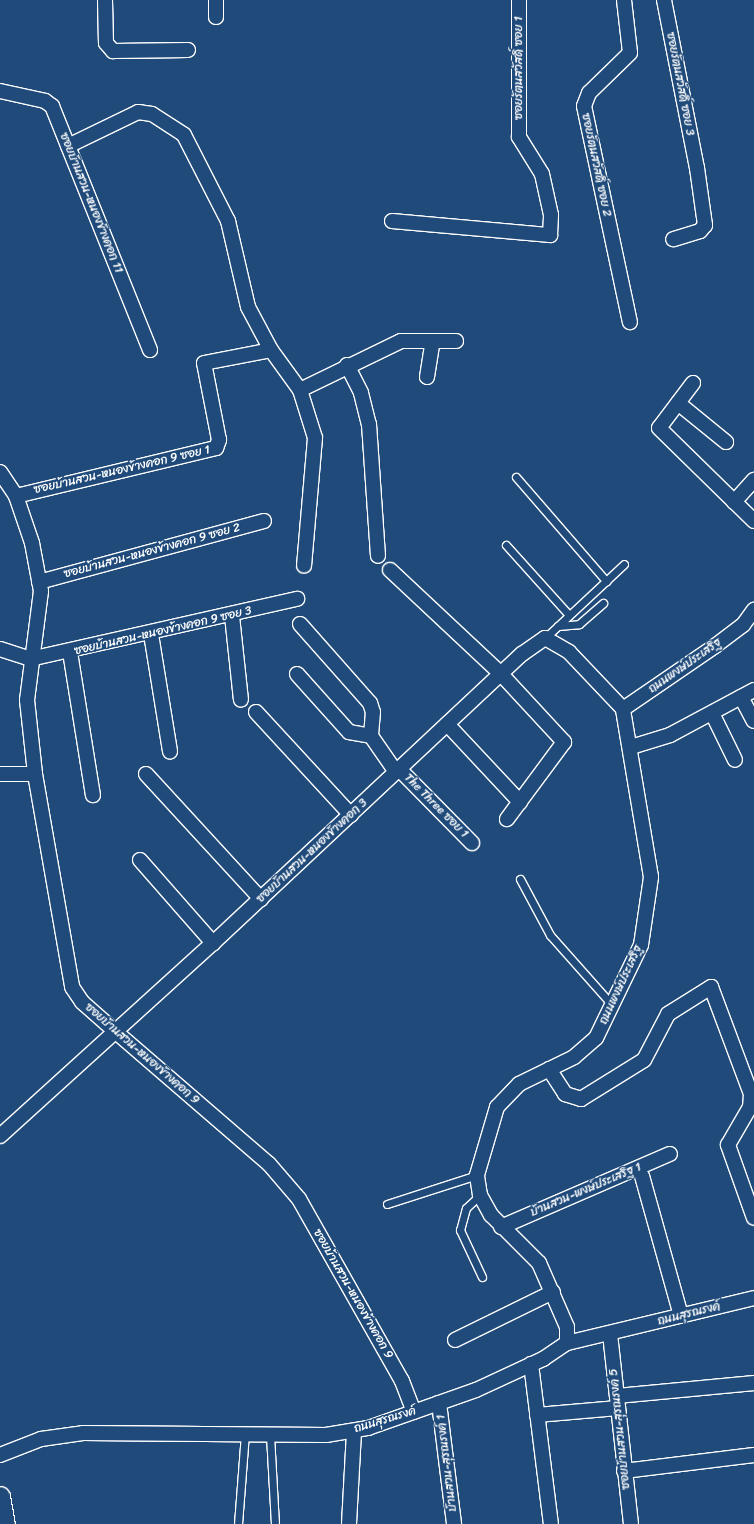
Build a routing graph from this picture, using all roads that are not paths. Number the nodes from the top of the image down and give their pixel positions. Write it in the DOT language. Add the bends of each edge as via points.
graph roads {
  1 [pos="105,0"];
  2 [pos="216,0"];
  3 [pos="519,0"];
  4 [pos="624,0"];
  5 [pos="664,0"];
  6 [pos="216,17"];
  7 [pos="188,50"];
  8 [pos="0,91"];
  9 [pos="68,146"];
  10 [pos="392,221"];
  11 [pos="673,239"];
  12 [pos="630,322"];
  13 [pos="433,341"];
  14 [pos="456,341"];
  15 [pos="150,350"];
  16 [pos="271,350"];
  17 [pos="347,365"];
  18 [pos="427,376"];
  19 [pos="693,383"];
  20 [pos="300,390"];
  21 [pos="678,403"];
  22 [pos="726,442"];
  23 [pos="0,472"];
  24 [pos="516,477"];
  25 [pos="754,480"];
  26 [pos="16,496"];
  27 [pos="734,502"];
  28 [pos="264,521"];
  29 [pos="754,521"];
  30 [pos="506,545"];
  31 [pos="378,556"];
  32 [pos="624,564"];
  33 [pos="304,566"];
  34 [pos="390,570"];
  35 [pos="606,581"];
  36 [pos="39,582"];
  37 [pos="297,599"];
  38 [pos="603,603"];
  39 [pos="754,610"];
  40 [pos="569,615"];
  41 [pos="232,616"];
  42 [pos="300,624"];
  43 [pos="558,626"];
  44 [pos="152,634"];
  45 [pos="545,638"];
  46 [pos="0,649"];
  47 [pos="70,652"];
  48 [pos="30,660"];
  49 [pos="297,674"];
  50 [pos="501,674"];
  51 [pos="754,690"];
  52 [pos="741,697"];
  53 [pos="241,700"];
  54 [pos="623,708"];
  55 [pos="256,712"];
  56 [pos="712,713"];
  57 [pos="754,720"];
  58 [pos="447,724"];
  59 [pos="371,736"];
  60 [pos="631,747"];
  61 [pos="170,751"];
  62 [pos="735,760"];
  63 [pos="398,771"];
  64 [pos="0,774"];
  65 [pos="35,774"];
  66 [pos="146,774"];
  67 [pos="93,795"];
  68 [pos="520,802"];
  69 [pos="351,814"];
  70 [pos="507,819"];
  71 [pos="472,843"];
  72 [pos="140,860"];
  73 [pos="520,879"];
  74 [pos="261,900"];
  75 [pos="213,943"];
  76 [pos="613,1006"];
  77 [pos="116,1032"];
  78 [pos="549,1069"];
  79 [pos="0,1136"];
  80 [pos="670,1154"];
  81 [pos="477,1176"];
  82 [pos="642,1176"];
  83 [pos="480,1195"];
  84 [pos="387,1204"];
  85 [pos="754,1218"];
  86 [pos="501,1227"];
  87 [pos="482,1276"];
  88 [pos="553,1292"];
  89 [pos="754,1298"];
  90 [pos="681,1316"];
  91 [pos="610,1334"];
  92 [pos="455,1340"];
  93 [pos="567,1343"];
  94 [pos="531,1364"];
  95 [pos="754,1383"];
  96 [pos="617,1402"];
  97 [pos="440,1403"];
  98 [pos="414,1412"];
  99 [pos="537,1415"];
  100 [pos="354,1430"];
  101 [pos="245,1434"];
  102 [pos="270,1435"];
  103 [pos="0,1455"];
  104 [pos="754,1455"];
  105 [pos="624,1470"];
  106 [pos="0,1497"];
  107 [pos="5,1524"];
  108 [pos="238,1524"];
  109 [pos="275,1524"];
  110 [pos="350,1524"];
  111 [pos="454,1524"];
  112 [pos="550,1524"];
  113 [pos="631,1524"];
  1 -- 7 [label="street" via="106,43 113,51"];
  2 -- 6 [label="street"];
  3 -- 10 [label="street, ซอยรัตนสวัสดิ์ ซอย 1" via="519,137 542,174 551,215 550,235"];
  4 -- 12 [label="street, ซอยรัตนสวัสดิ์ ซอย 2" via="630,53 589,93 584,106"];
  5 -- 11 [label="street, ซอยรัตนสวัสดิ์ ซอย 3" via="697,168 705,225 700,231"];
  8 -- 9 [label="street, ซอยบ้านสวน-หนองข้างคอก 11" via="49,103"];
  9 -- 15 [label="street, ซอยบ้านสวน-หนองข้างคอก 11"];
  9 -- 16 [label="street" via="138,112 152,114 184,135 228,221 248,306"];
  13 -- 14 [label="street"];
  13 -- 17 [label="street" via="401,341"];
  13 -- 18 [label="street"];
  16 -- 20 [label="street"];
  16 -- 26 [label="street, ซอยบ้านสวน-หนองข้างคอก 9 ซอย 1" via="204,363 219,440 216,448"];
  17 -- 20 [label="street"];
  17 -- 31 [label="street" via="361,393 369,424"];
  19 -- 21 [label="street"];
  20 -- 33 [label="street" via="315,438"];
  21 -- 22 [label="street"];
  21 -- 27 [label="street" via="659,428"];
  23 -- 26 [label="street, ซอยบ้านสวน-หนองข้างคอก 9"];
  24 -- 35 [label="lane"];
  25 -- 27 [label="street"];
  26 -- 36 [label="street, ซอยบ้านสวน-หนองข้างคอก 9" via="32,543"];
  27 -- 29 [label="street"];
  28 -- 36 [label="street, ซอยบ้านสวน-หนองข้างคอก 9 ซอย 2"];
  30 -- 40 [label="lane"];
  32 -- 35 [label="lane"];
  34 -- 50 [label="street"];
  35 -- 40 [label="lane"];
  36 -- 48 [label="street, ซอยบ้านสวน-หนองข้างคอก 9" via="41,591"];
  37 -- 41 [label="street, ซอยบ้านสวน-หนองข้างคอก 9 ซอย 3"];
  38 -- 43 [label="lane" via="579,624"];
  39 -- 54 [label="street, ถนนพงษ์ประเสริฐ" via="742,625 715,646"];
  40 -- 43 [label="lane"];
  41 -- 44 [label="street, ซอยบ้านสวน-หนองข้างคอก 9 ซอย 3"];
  41 -- 53 [label="street"];
  42 -- 59 [label="street" via="370,703 373,712"];
  43 -- 45 [label="lane"];
  44 -- 47 [label="street, ซอยบ้านสวน-หนองข้างคอก 9 ซอย 3"];
  44 -- 61 [label="street"];
  45 -- 50 [label="street, ซอยบ้านสวน-หนองข้างคอก 3"];
  45 -- 54 [label="street" via="569,652"];
  46 -- 48 [label="street"];
  47 -- 48 [label="street, ซอยบ้านสวน-หนองข้างคอก 9 ซอย 3"];
  47 -- 67 [label="street"];
  48 -- 65 [label="street, ซอยบ้านสวน-หนองข้างคอก 9" via="27,700"];
  49 -- 59 [label="street" via="349,732"];
  50 -- 58 [label="street, ซอยบ้านสวน-หนองข้างคอก 3"];
  50 -- 68 [label="street" via="564,742"];
  51 -- 52 [label="street"];
  52 -- 56 [label="street"];
  52 -- 57 [label="street"];
  54 -- 60 [label="street, ถนนพงษ์ประเสริฐ"];
  55 -- 69 [label="street"];
  56 -- 60 [label="street" via="670,735"];
  56 -- 62 [label="street"];
  58 -- 63 [label="street, ซอยบ้านสวน-หนองข้างคอก 3"];
  58 -- 68 [label="street"];
  59 -- 63 [label="street, The Three ซอย 1"];
  60 -- 76 [label="street, ถนนพงษ์ประเสริฐ" via="651,877 640,945"];
  63 -- 69 [label="street, ซอยบ้านสวน-หนองข้างคอก 3"];
  63 -- 71 [label="street, The Three ซอย 1"];
  64 -- 65 [label="street"];
  65 -- 77 [label="street, ซอยบ้านสวน-หนองข้างคอก 9" via="72,987 82,1002"];
  66 -- 74 [label="street"];
  68 -- 70 [label="street"];
  69 -- 74 [label="street, ซอยบ้านสวน-หนองข้างคอก 3"];
  72 -- 75 [label="street"];
  73 -- 76 [label="lane" via="550,935"];
  74 -- 75 [label="street, ซอยบ้านสวน-หนองข้างคอก 3"];
  75 -- 77 [label="street, ซอยบ้านสวน-หนองข้างคอก 3"];
  76 -- 78 [label="street, ถนนพงษ์ประเสริฐ" via="596,1038 574,1057"];
  77 -- 79 [label="street, ซอยบ้านสวน-หนองข้างคอก 3"];
  77 -- 98 [label="street, ซอยบ้านสวน-หนองข้างคอก 9" via="269,1164 299,1199 402,1381"];
  78 -- 81 [label="street, ถนนพงษ์ประเสริฐ" via="519,1084 497,1108"];
  78 -- 85 [label="street" via="565,1094 581,1099 644,1060 668,1014 711,987 751,1094 750,1107 728,1145"];
  80 -- 86 [label="street, บ้านสวน-พงษ์ประเสริฐ 1"];
  81 -- 83 [label="street, ถนนพงษ์ประเสริฐ"];
  81 -- 84 [label="lane"];
  82 -- 90 [label="street"];
  83 -- 86 [label="street, ถนนพงษ์ประเสริฐ"];
  83 -- 87 [label="lane" via="466,1208 460,1230"];
  86 -- 88 [label="street, ถนนพงษ์ประเสริฐ" via="539,1264"];
  88 -- 92 [label="street"];
  88 -- 93 [label="street, ถนนพงษ์ประเสริฐ" via="567,1327"];
  89 -- 90 [label="street, ถนนสุรณรงค์"];
  90 -- 91 [label="street, ถนนสุรณรงค์"];
  91 -- 93 [label="street, ถนนสุรณรงค์"];
  91 -- 96 [label="street, ซอยบ้านสวน-สุรณรงค์ 5"];
  93 -- 94 [label="street, ถนนสุรณรงค์"];
  94 -- 97 [label="street, ถนนสุรณรงค์"];
  94 -- 99 [label="street"];
  95 -- 96 [label="street"];
  96 -- 99 [label="street"];
  96 -- 105 [label="street, ซอยบ้านสวน-สุรณรงค์ 5"];
  97 -- 98 [label="street, ถนนสุรณรงค์"];
  97 -- 111 [label="street, บ้านสวน-สุรณรงค์ 1"];
  98 -- 100 [label="street, ถนนสุรณรงค์"];
  99 -- 112 [label="street"];
  100 -- 102 [label="street, ถนนสุรณรงค์" via="326,1435"];
  100 -- 110 [label="street"];
  101 -- 102 [label="street, ถนนสุรณรงค์"];
  101 -- 103 [label="street, ถนนสุรณรงค์" via="83,1432 41,1439"];
  101 -- 108 [label="lane"];
  102 -- 109 [label="lane"];
  104 -- 105 [label="street"];
  105 -- 113 [label="street, ซอยบ้านสวน-สุรณรงค์ 5"];
  106 -- 107 [label="main road"];
}
